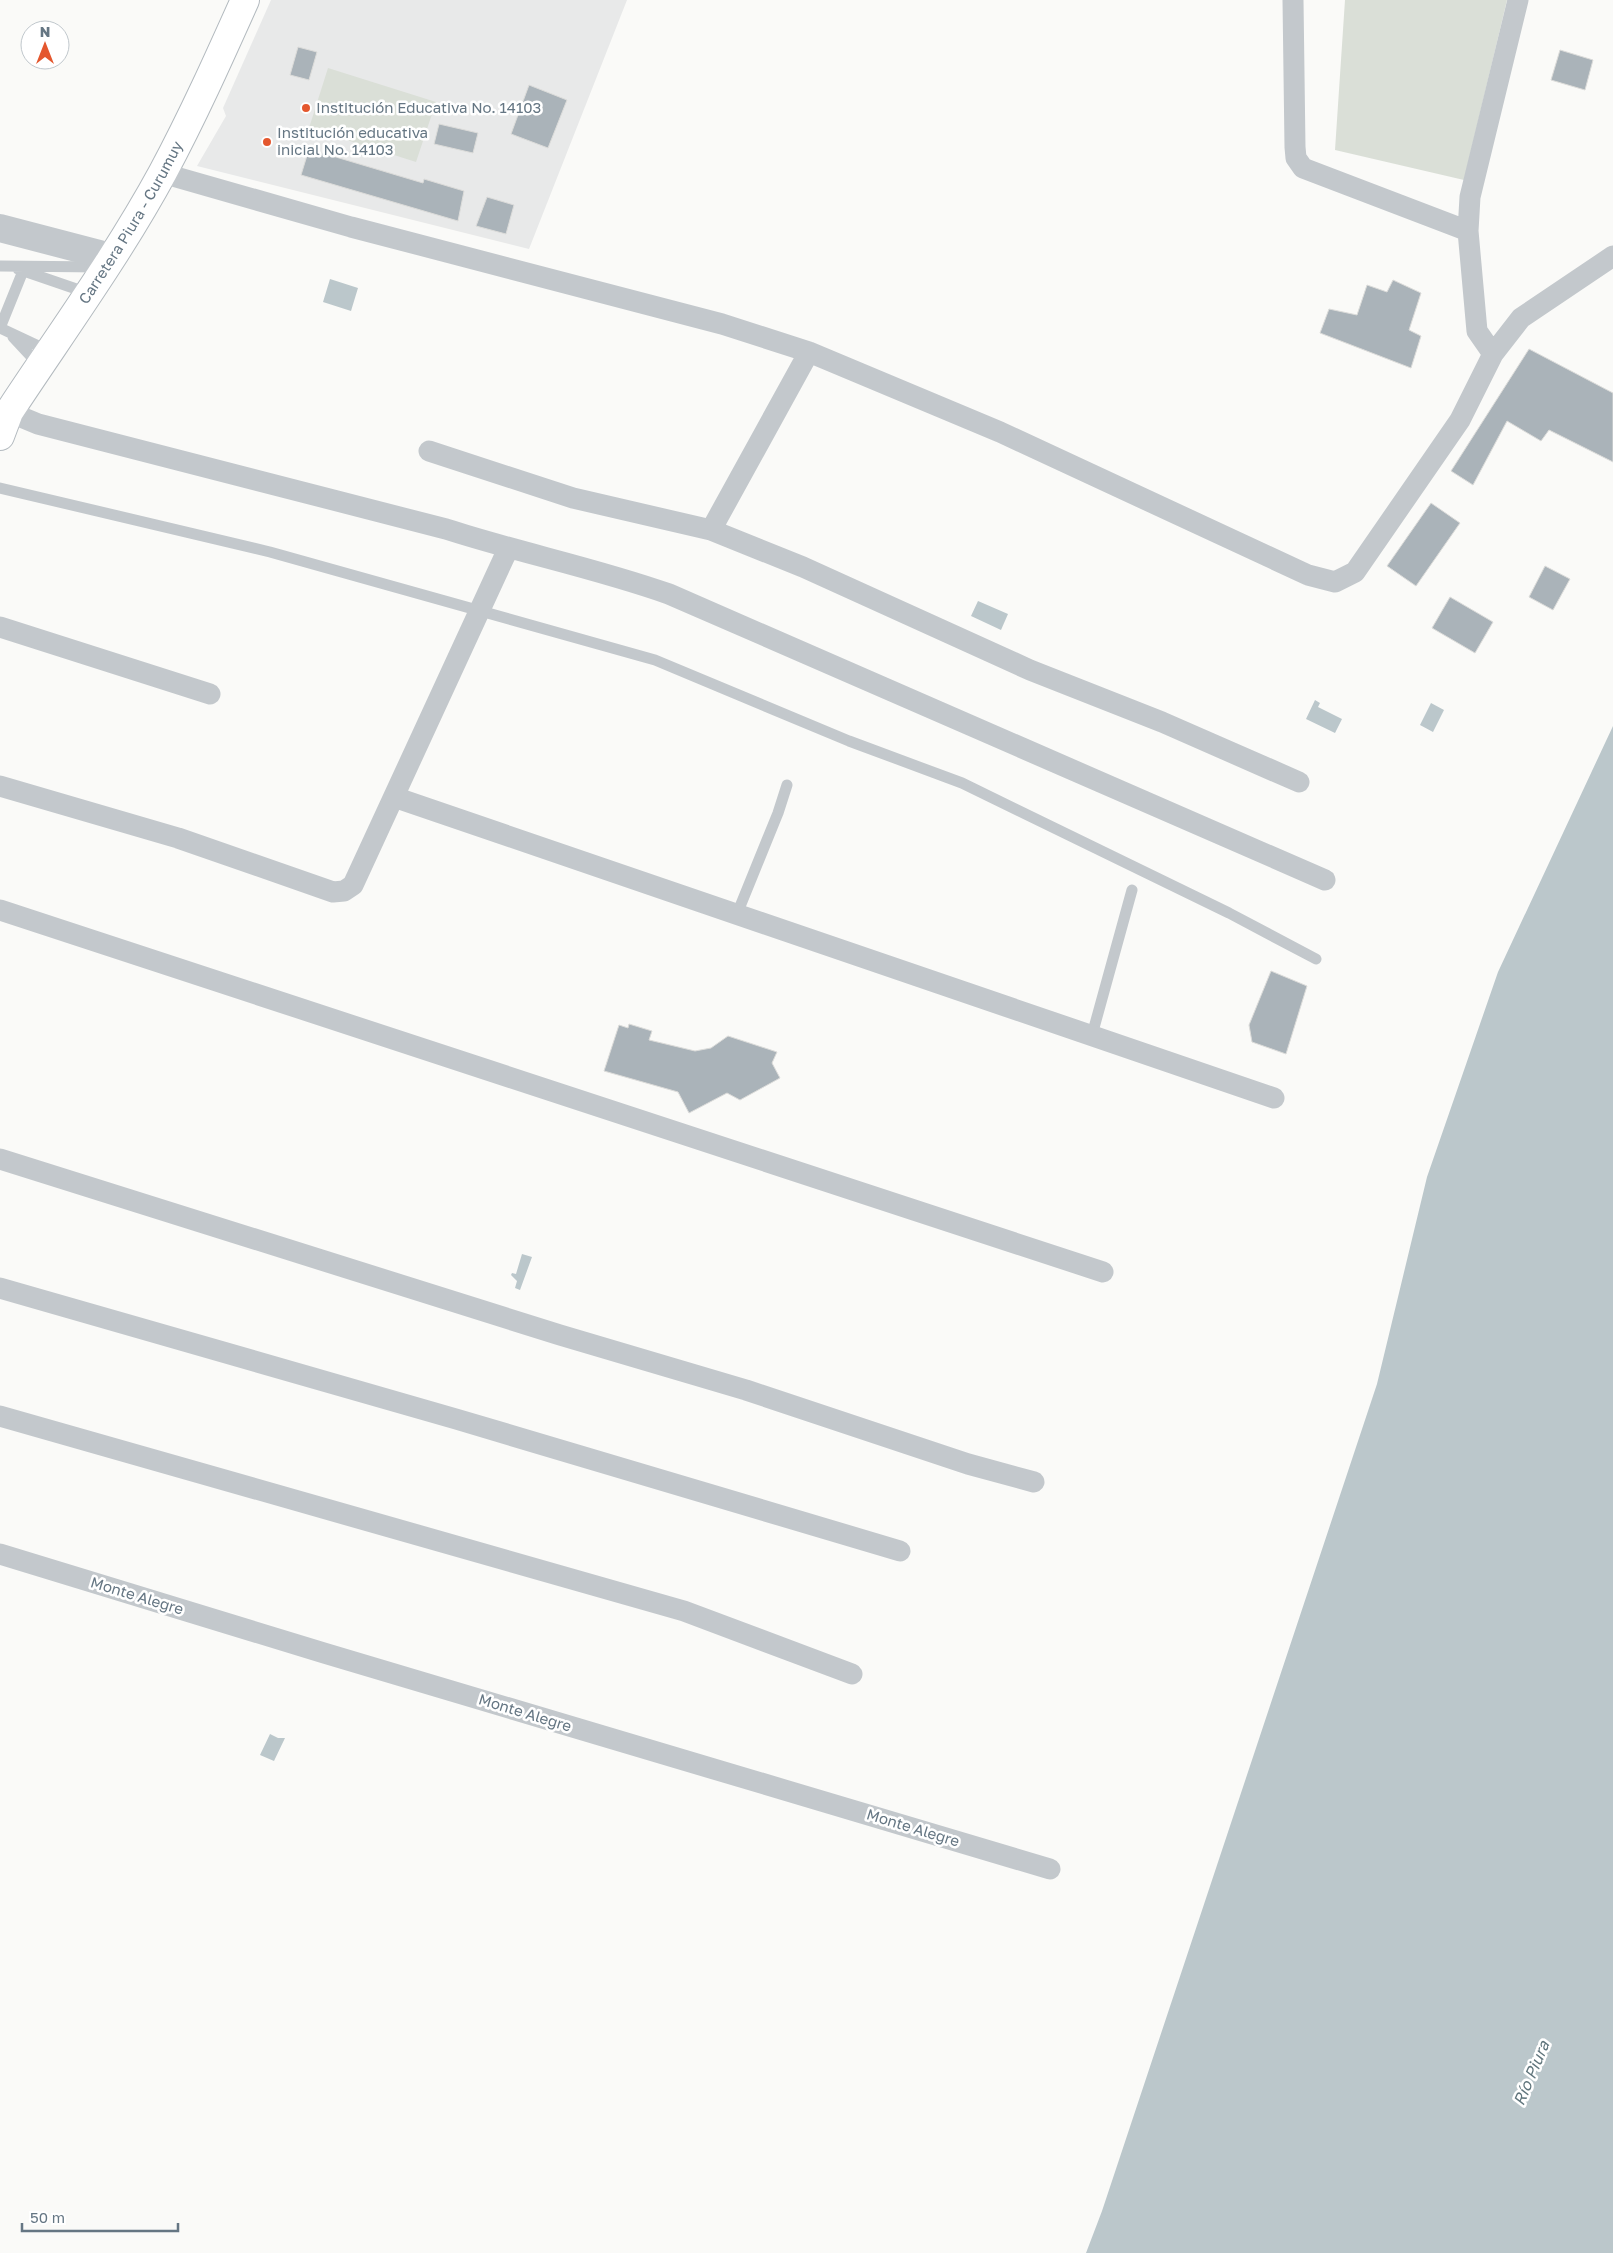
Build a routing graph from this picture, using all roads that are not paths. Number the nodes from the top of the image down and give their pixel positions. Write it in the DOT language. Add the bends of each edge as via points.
graph roads {
  1 [pos="245,0"];
  2 [pos="1293,0"];
  3 [pos="1518,0"];
  4 [pos="162,173"];
  5 [pos="0,228"];
  6 [pos="1468,231"];
  7 [pos="1613,256"];
  8 [pos="108,262"];
  9 [pos="4,265"];
  10 [pos="23,271"];
  11 [pos="88,293"];
  12 [pos="3,327"];
  13 [pos="810,352"];
  14 [pos="1493,354"];
  15 [pos="44,358"];
  16 [pos="3,424"];
  17 [pos="429,452"];
  18 [pos="0,488"];
  19 [pos="711,530"];
  20 [pos="508,549"];
  21 [pos="480,612"];
  22 [pos="0,627"];
  23 [pos="210,694"];
  24 [pos="1300,782"];
  25 [pos="787,785"];
  26 [pos="0,786"];
  27 [pos="394,797"];
  28 [pos="1325,880"];
  29 [pos="1132,890"];
  30 [pos="0,910"];
  31 [pos="737,914"];
  32 [pos="1316,959"];
  33 [pos="1092,1035"];
  34 [pos="1274,1098"];
  35 [pos="0,1159"];
  36 [pos="1103,1272"];
  37 [pos="0,1288"];
  38 [pos="0,1416"];
  39 [pos="1034,1482"];
  40 [pos="900,1551"];
  41 [pos="0,1554"];
  42 [pos="852,1674"];
  43 [pos="1050,1869"];
  1 -- 4 [label="main road, Carretera Piura - Curumuy"];
  2 -- 6 [label="street" via="1296,158 1303,168"];
  3 -- 6 [label="street" via="1470,197"];
  4 -- 8 [label="main road, Carretera Piura - Curumuy"];
  4 -- 13 [label="street" via="351,227 722,324"];
  5 -- 8 [label="street"];
  6 -- 14 [label="street" via="1477,331"];
  7 -- 14 [label="street" via="1520,318"];
  8 -- 9 [label="lane"];
  8 -- 11 [label="main road, Carretera Piura - Curumuy"];
  9 -- 10 [label="lane"];
  10 -- 11 [label="lane"];
  10 -- 12 [label="lane"];
  11 -- 15 [label="main road, Carretera Piura - Curumuy"];
  12 -- 15 [label="lane"];
  12 -- 15 [label="lane"];
  13 -- 14 [label="street" via="1000,432 1308,575 1335,582 1355,572 1460,420"];
  13 -- 19 [label="street"];
  15 -- 16 [label="main road, Carretera Piura - Curumuy"];
  16 -- 20 [label="street" via="38,424 446,529"];
  17 -- 19 [label="street" via="573,498"];
  18 -- 21 [label="lane" via="270,552"];
  19 -- 24 [label="street" via="803,567 1030,670 1162,722"];
  20 -- 21 [label="street"];
  20 -- 28 [label="street" via="613,574 669,594"];
  21 -- 27 [label="street"];
  21 -- 32 [label="lane" via="655,660 849,741 962,783"];
  22 -- 23 [label="street"];
  25 -- 31 [label="lane"];
  26 -- 27 [label="street" via="178,838 333,892 344,891 354,885"];
  27 -- 31 [label="street"];
  29 -- 33 [label="lane"];
  30 -- 36 [label="street"];
  31 -- 33 [label="street"];
  33 -- 34 [label="street"];
  35 -- 39 [label="street"];
  37 -- 40 [label="street"];
  38 -- 42 [label="street" via="684,1611"];
  41 -- 43 [label="street, Monte Alegre"];
}
